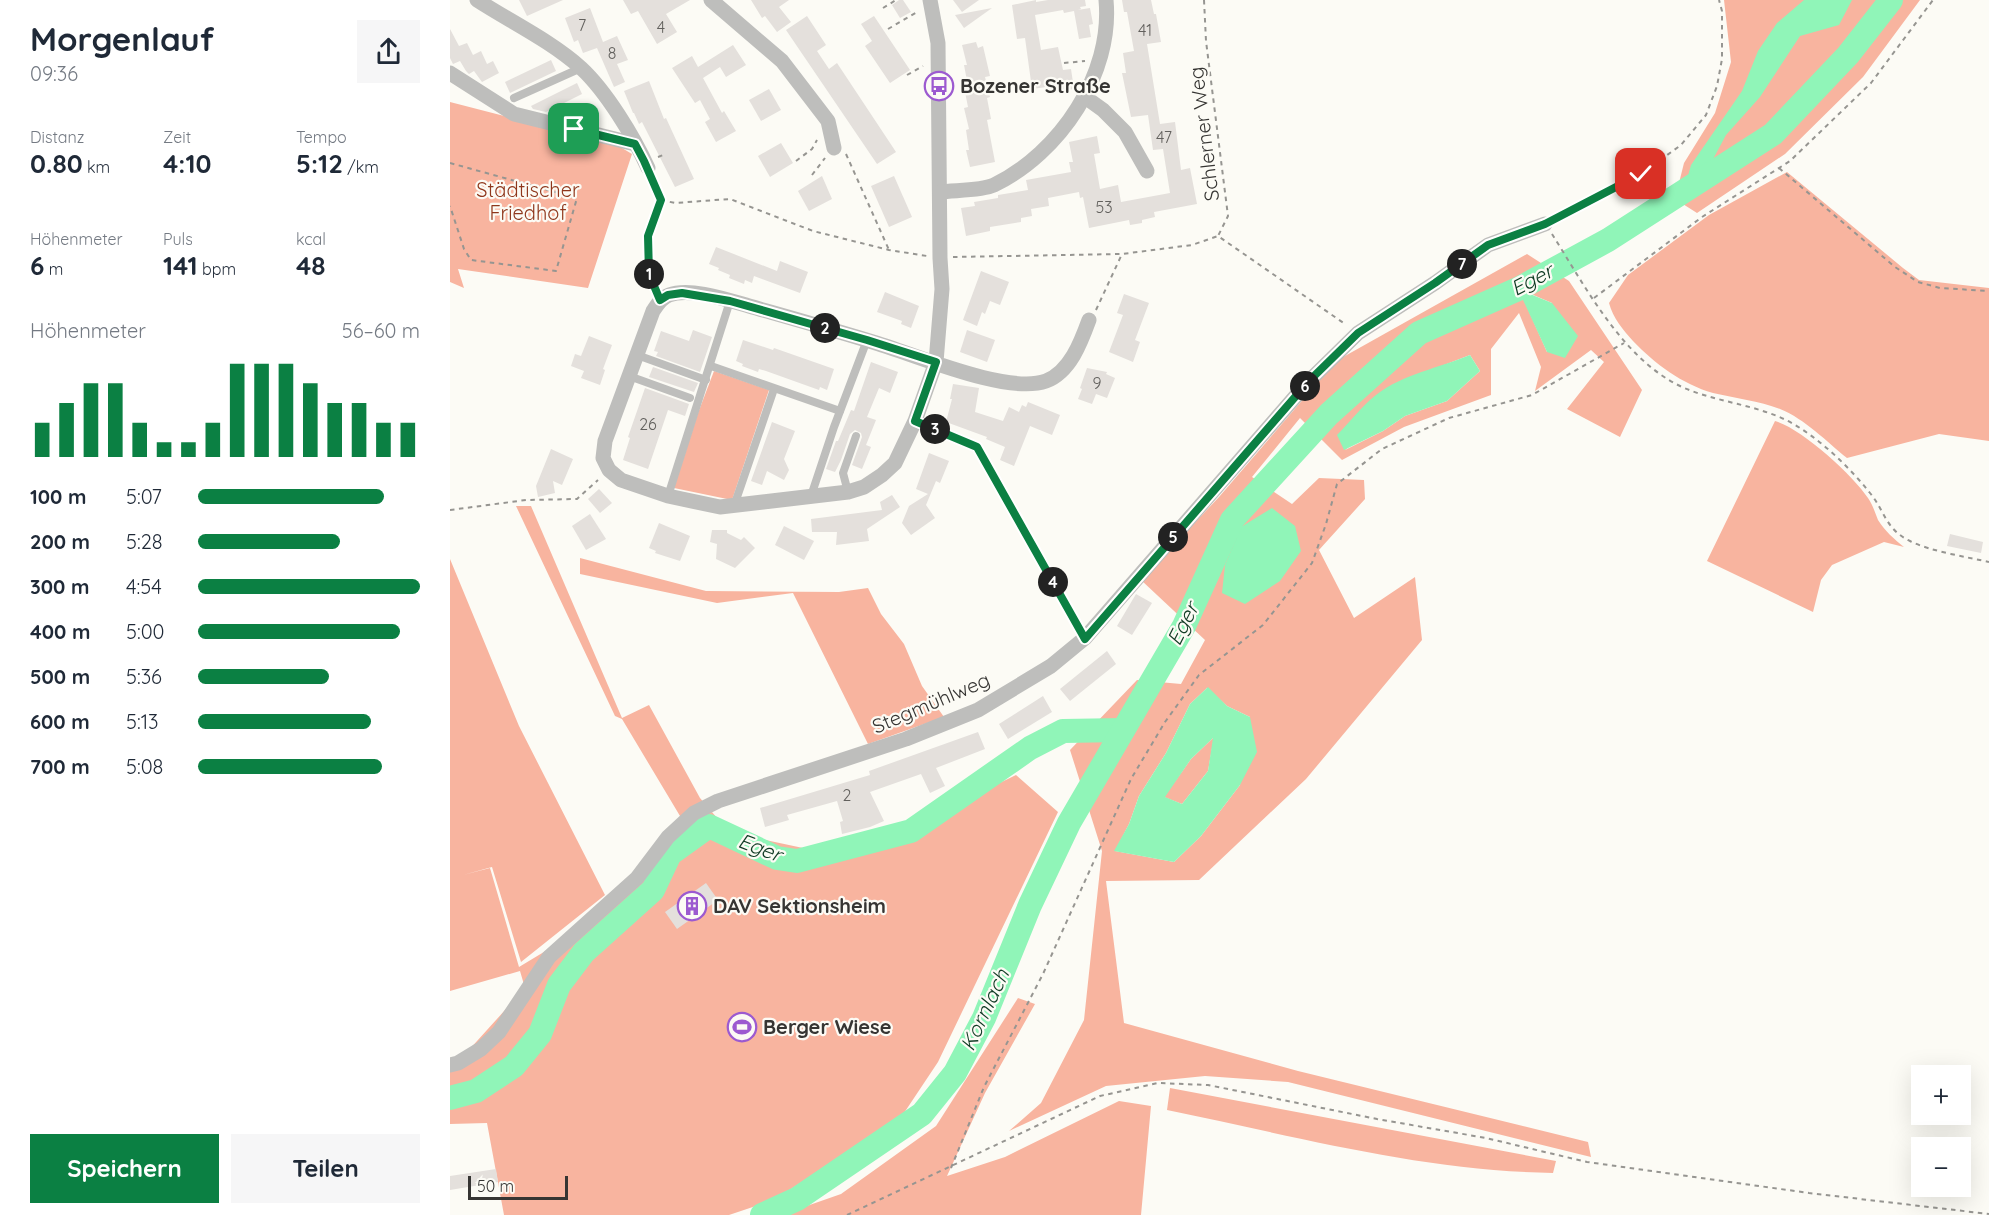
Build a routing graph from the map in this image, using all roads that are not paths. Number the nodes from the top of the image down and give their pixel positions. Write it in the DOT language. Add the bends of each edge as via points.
graph roads {
  1 [pos="477,0"];
  2 [pos="711,0"];
  3 [pos="1106,0"];
  4 [pos="930,2"];
  5 [pos="581,68"];
  6 [pos="450,73"];
  7 [pos="1085,97"];
  8 [pos="514,98"];
  9 [pos="635,144"];
  10 [pos="834,148"];
  11 [pos="648,168"];
  12 [pos="1147,171"];
  13 [pos="940,192"];
  14 [pos="1545,224"];
  15 [pos="730,301"];
  16 [pos="1089,320"];
  17 [pos="867,340"];
  18 [pos="637,355"];
  19 [pos="936,362"];
  20 [pos="711,366"];
  21 [pos="629,376"];
  22 [pos="706,380"];
  23 [pos="774,389"];
  24 [pos="690,398"];
  25 [pos="840,411"];
  26 [pos="856,436"];
  27 [pos="848,492"];
  28 [pos="668,496"];
  29 [pos="810,498"];
  30 [pos="734,506"];
  31 [pos="450,1065"];
  1 -- 5 [label="street"];
  2 -- 10 [label="street" via="782,61 828,122"];
  3 -- 7 [label="street" via="1104,45"];
  4 -- 13 [label="street" via="938,43"];
  5 -- 8 [label="lane"];
  5 -- 9 [label="street" via="603,93"];
  6 -- 9 [label="street" via="514,114"];
  7 -- 12 [label="street" via="1125,132"];
  7 -- 13 [label="street" via="1055,138 1022,168 992,186"];
  9 -- 11 [label="street"];
  13 -- 19 [label="street" via="942,289"];
  14 -- 31 [label="street, Stegmühlweg" via="1488,245 1358,333 1309,381 1085,639 1051,666 978,710 906,739 718,801 694,813 668,837 637,878 549,957 499,1032 481,1049"];
  15 -- 17 [label="street"];
  15 -- 18 [label="street" via="682,293 668,295 653,311"];
  15 -- 20 [label="lane"];
  16 -- 19 [label="street" via="1080,345 1063,369 1049,380 1031,385 986,378"];
  17 -- 19 [label="street"];
  17 -- 25 [label="lane"];
  18 -- 21 [label="street"];
  18 -- 22 [label="lane"];
  19 -- 27 [label="street" via="895,463 864,487"];
  20 -- 22 [label="lane"];
  20 -- 23 [label="lane"];
  21 -- 24 [label="lane"];
  21 -- 28 [label="street" via="603,458 621,480"];
  22 -- 28 [label="lane"];
  23 -- 25 [label="lane"];
  23 -- 30 [label="lane"];
  25 -- 29 [label="lane"];
  26 -- 27 [label="lane" via="843,473"];
  27 -- 29 [label="street"];
  28 -- 30 [label="street" via="720,507"];
  29 -- 30 [label="street"];
}
